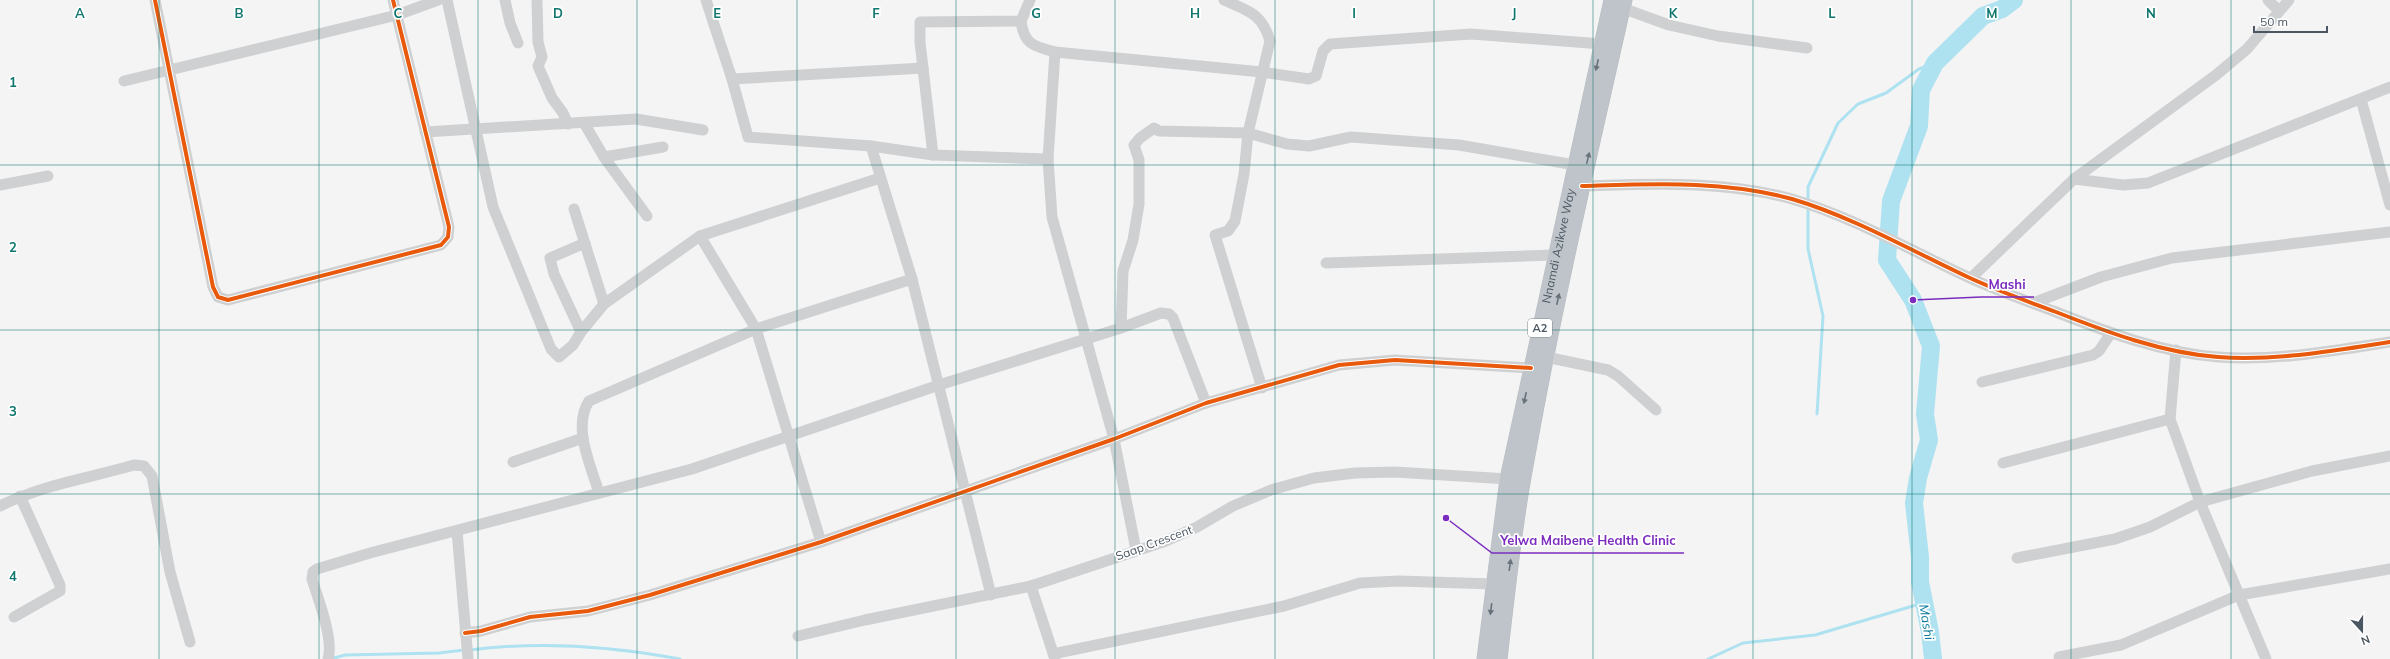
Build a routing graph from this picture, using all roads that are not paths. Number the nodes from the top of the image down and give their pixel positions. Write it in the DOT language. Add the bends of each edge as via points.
graph roads {
  1 [pos="155,0"];
  2 [pos="393,0"];
  3 [pos="438,0"];
  4 [pos="447,0"];
  5 [pos="505,0"];
  6 [pos="706,0"];
  7 [pos="1030,0"];
  8 [pos="1224,0"];
  9 [pos="2268,0"];
  10 [pos="2289,0"];
  11 [pos="537,1"];
  12 [pos="1619,3"];
  13 [pos="2279,12"];
  14 [pos="397,15"];
  15 [pos="1021,22"];
  16 [pos="518,43"];
  17 [pos="1602,44"];
  18 [pos="1807,48"];
  19 [pos="1054,52"];
  20 [pos="923,68"];
  21 [pos="169,71"];
  22 [pos="1262,72"];
  23 [pos="732,80"];
  24 [pos="124,81"];
  25 [pos="2390,87"];
  26 [pos="2361,100"];
  27 [pos="584,123"];
  28 [pos="568,124"];
  29 [pos="476,128"];
  30 [pos="703,130"];
  31 [pos="425,132"];
  32 [pos="1248,133"];
  33 [pos="871,146"];
  34 [pos="663,147"];
  35 [pos="933,155"];
  36 [pos="604,157"];
  37 [pos="1048,158"];
  38 [pos="1575,165"];
  39 [pos="48,176"];
  40 [pos="880,178"];
  41 [pos="2074,179"];
  42 [pos="0,185"];
  43 [pos="1582,186"];
  44 [pos="2390,205"];
  45 [pos="574,209"];
  46 [pos="647,216"];
  47 [pos="2390,232"];
  48 [pos="700,236"];
  49 [pos="585,243"];
  50 [pos="1555,255"];
  51 [pos="1326,262"];
  52 [pos="912,278"];
  53 [pos="1971,278"];
  54 [pos="2033,303"];
  55 [pos="604,304"];
  56 [pos="1122,328"];
  57 [pos="756,329"];
  58 [pos="581,332"];
  59 [pos="2111,333"];
  60 [pos="1086,338"];
  61 [pos="2390,342"];
  62 [pos="2176,350"];
  63 [pos="1546,357"];
  64 [pos="1531,368"];
  65 [pos="1982,382"];
  66 [pos="939,386"];
  67 [pos="1262,388"];
  68 [pos="1206,403"];
  69 [pos="1656,410"];
  70 [pos="2170,419"];
  71 [pos="790,436"];
  72 [pos="583,438"];
  73 [pos="1114,439"];
  74 [pos="2390,456"];
  75 [pos="513,462"];
  76 [pos="2003,463"];
  77 [pos="1508,479"];
  78 [pos="966,489"];
  79 [pos="600,493"];
  80 [pos="20,496"];
  81 [pos="2200,502"];
  82 [pos="0,506"];
  83 [pos="457,530"];
  84 [pos="821,542"];
  85 [pos="1136,550"];
  86 [pos="2017,558"];
  87 [pos="2390,569"];
  88 [pos="1494,584"];
  89 [pos="1031,586"];
  90 [pos="991,595"];
  91 [pos="2239,595"];
  92 [pos="14,617"];
  93 [pos="798,636"];
  94 [pos="465,637"];
  95 [pos="190,642"];
  96 [pos="329,656"];
  97 [pos="468,656"];
  98 [pos="1054,657"];
  99 [pos="2059,657"];
  100 [pos="1484,659"];
  101 [pos="1499,659"];
  102 [pos="2266,659"];
  1 -- 21 [label="street"];
  2 -- 14 [label="street"];
  3 -- 14 [label="street"];
  4 -- 29 [label="street"];
  5 -- 16 [label="street"];
  6 -- 23 [label="street"];
  7 -- 15 [label="street"];
  8 -- 22 [label="street" via="1254,13 1266,26 1270,41"];
  9 -- 13 [label="street"];
  10 -- 13 [label="street"];
  11 -- 28 [label="street" via="538,42 542,57 538,66 552,98 563,112"];
  12 -- 17 [label="highway, Nnamdi Azikwe Way / A2"];
  12 -- 18 [label="street" via="1669,26 1718,36"];
  43 -- 12 [label="highway, Nnamdi Azikwe Way / A2, one-way"];
  13 -- 41 [label="street" via="2247,49 2216,76"];
  14 -- 21 [label="street"];
  14 -- 31 [label="street"];
  15 -- 19 [label="street" via="1023,36 1030,43"];
  15 -- 20 [label="street" via="920,22"];
  17 -- 22 [label="street" via="1471,34 1330,44 1322,51 1314,79"];
  17 -- 38 [label="highway, Nnamdi Azikwe Way / A2, one-way"];
  19 -- 22 [label="street"];
  19 -- 37 [label="street"];
  20 -- 23 [label="street"];
  20 -- 35 [label="street"];
  21 -- 24 [label="street"];
  21 -- 31 [label="street" via="213,287 218,297 228,300 441,245 448,237 449,227"];
  22 -- 32 [label="street"];
  23 -- 33 [label="street" via="748,137"];
  25 -- 26 [label="street"];
  26 -- 41 [label="street" via="2148,183 2124,185"];
  26 -- 44 [label="street"];
  27 -- 28 [label="street"];
  27 -- 30 [label="street" via="636,119"];
  27 -- 36 [label="street"];
  28 -- 29 [label="street"];
  29 -- 31 [label="street"];
  29 -- 58 [label="street" via="493,207 533,307 556,356 559,357 573,345"];
  32 -- 38 [label="street" via="1287,144 1309,146 1351,137 1459,145"];
  32 -- 56 [label="street" via="1159,131 1154,128 1134,145 1139,160 1139,204 1133,240 1123,271"];
  32 -- 67 [label="street" via="1244,174 1235,220 1228,231 1215,235"];
  33 -- 35 [label="street"];
  33 -- 40 [label="street"];
  34 -- 36 [label="street"];
  35 -- 37 [label="street"];
  36 -- 46 [label="street"];
  37 -- 60 [label="street" via="1052,217"];
  38 -- 50 [label="highway, Nnamdi Azikwe Way / A2"];
  39 -- 42 [label="street"];
  40 -- 48 [label="street"];
  40 -- 52 [label="street"];
  41 -- 53 [label="street"];
  43 -- 53 [label="street" via="1676,183 1731,188 1791,199 1876,233"];
  63 -- 43 [label="highway, Nnamdi Azikwe Way / A2, one-way"];
  45 -- 49 [label="street"];
  47 -- 54 [label="street" via="2172,258 2101,276"];
  48 -- 55 [label="street"];
  48 -- 57 [label="street"];
  49 -- 55 [label="street"];
  49 -- 58 [label="street" via="550,258 554,274"];
  50 -- 51 [label="street"];
  50 -- 64 [label="highway, Nnamdi Azikwe Way / A2"];
  52 -- 57 [label="street"];
  52 -- 66 [label="street"];
  53 -- 54 [label="street"];
  54 -- 59 [label="street"];
  55 -- 58 [label="street"];
  56 -- 60 [label="street"];
  56 -- 68 [label="street" via="1161,314 1169,314"];
  57 -- 71 [label="street"];
  57 -- 72 [label="street" via="589,401 583,410"];
  59 -- 62 [label="street"];
  59 -- 65 [label="street" via="2099,351 2093,355"];
  60 -- 66 [label="street"];
  60 -- 73 [label="street"];
  61 -- 62 [label="street" via="2303,355 2260,358 2217,357"];
  62 -- 70 [label="street"];
  63 -- 69 [label="street" via="1608,370"];
  101 -- 63 [label="highway, Nnamdi Azikwe Way / A2, one-way" via="1526,456"];
  64 -- 67 [label="street" via="1395,360 1339,365"];
  64 -- 77 [label="highway, Nnamdi Azikwe Way / A2, one-way"];
  66 -- 71 [label="street"];
  66 -- 78 [label="street"];
  67 -- 68 [label="street"];
  68 -- 73 [label="street"];
  70 -- 76 [label="street"];
  70 -- 81 [label="street"];
  71 -- 79 [label="street" via="692,470"];
  71 -- 84 [label="street"];
  72 -- 75 [label="street"];
  72 -- 79 [label="street"];
  73 -- 78 [label="street"];
  73 -- 85 [label="street"];
  74 -- 81 [label="street" via="2312,471"];
  77 -- 85 [label="street, Saap Crescent" via="1395,472 1314,478 1271,490 1233,506 1166,541"];
  77 -- 88 [label="highway, Nnamdi Azikwe Way / A2"];
  78 -- 84 [label="street"];
  78 -- 90 [label="street"];
  79 -- 83 [label="street"];
  80 -- 82 [label="street"];
  80 -- 92 [label="street" via="60,585 60,591 50,599"];
  80 -- 95 [label="street" via="134,465 144,466 152,476 170,572"];
  81 -- 86 [label="street" via="2150,527 2115,540"];
  81 -- 91 [label="street"];
  83 -- 94 [label="street" via="464,592"];
  83 -- 96 [label="street" via="370,553 313,572 312,579"];
  84 -- 94 [label="street" via="643,597 588,611 530,617"];
  85 -- 89 [label="street, Saap Crescent"];
  87 -- 91 [label="street"];
  88 -- 98 [label="street" via="1398,581 1360,584 1284,606"];
  88 -- 100 [label="highway, Nnamdi Azikwe Way / A2, one-way"];
  89 -- 90 [label="street, Saap Crescent"];
  89 -- 98 [label="street"];
  90 -- 93 [label="street, Saap Crescent"];
  91 -- 99 [label="street" via="2121,645"];
  91 -- 102 [label="street"];
  94 -- 97 [label="street"];
}
